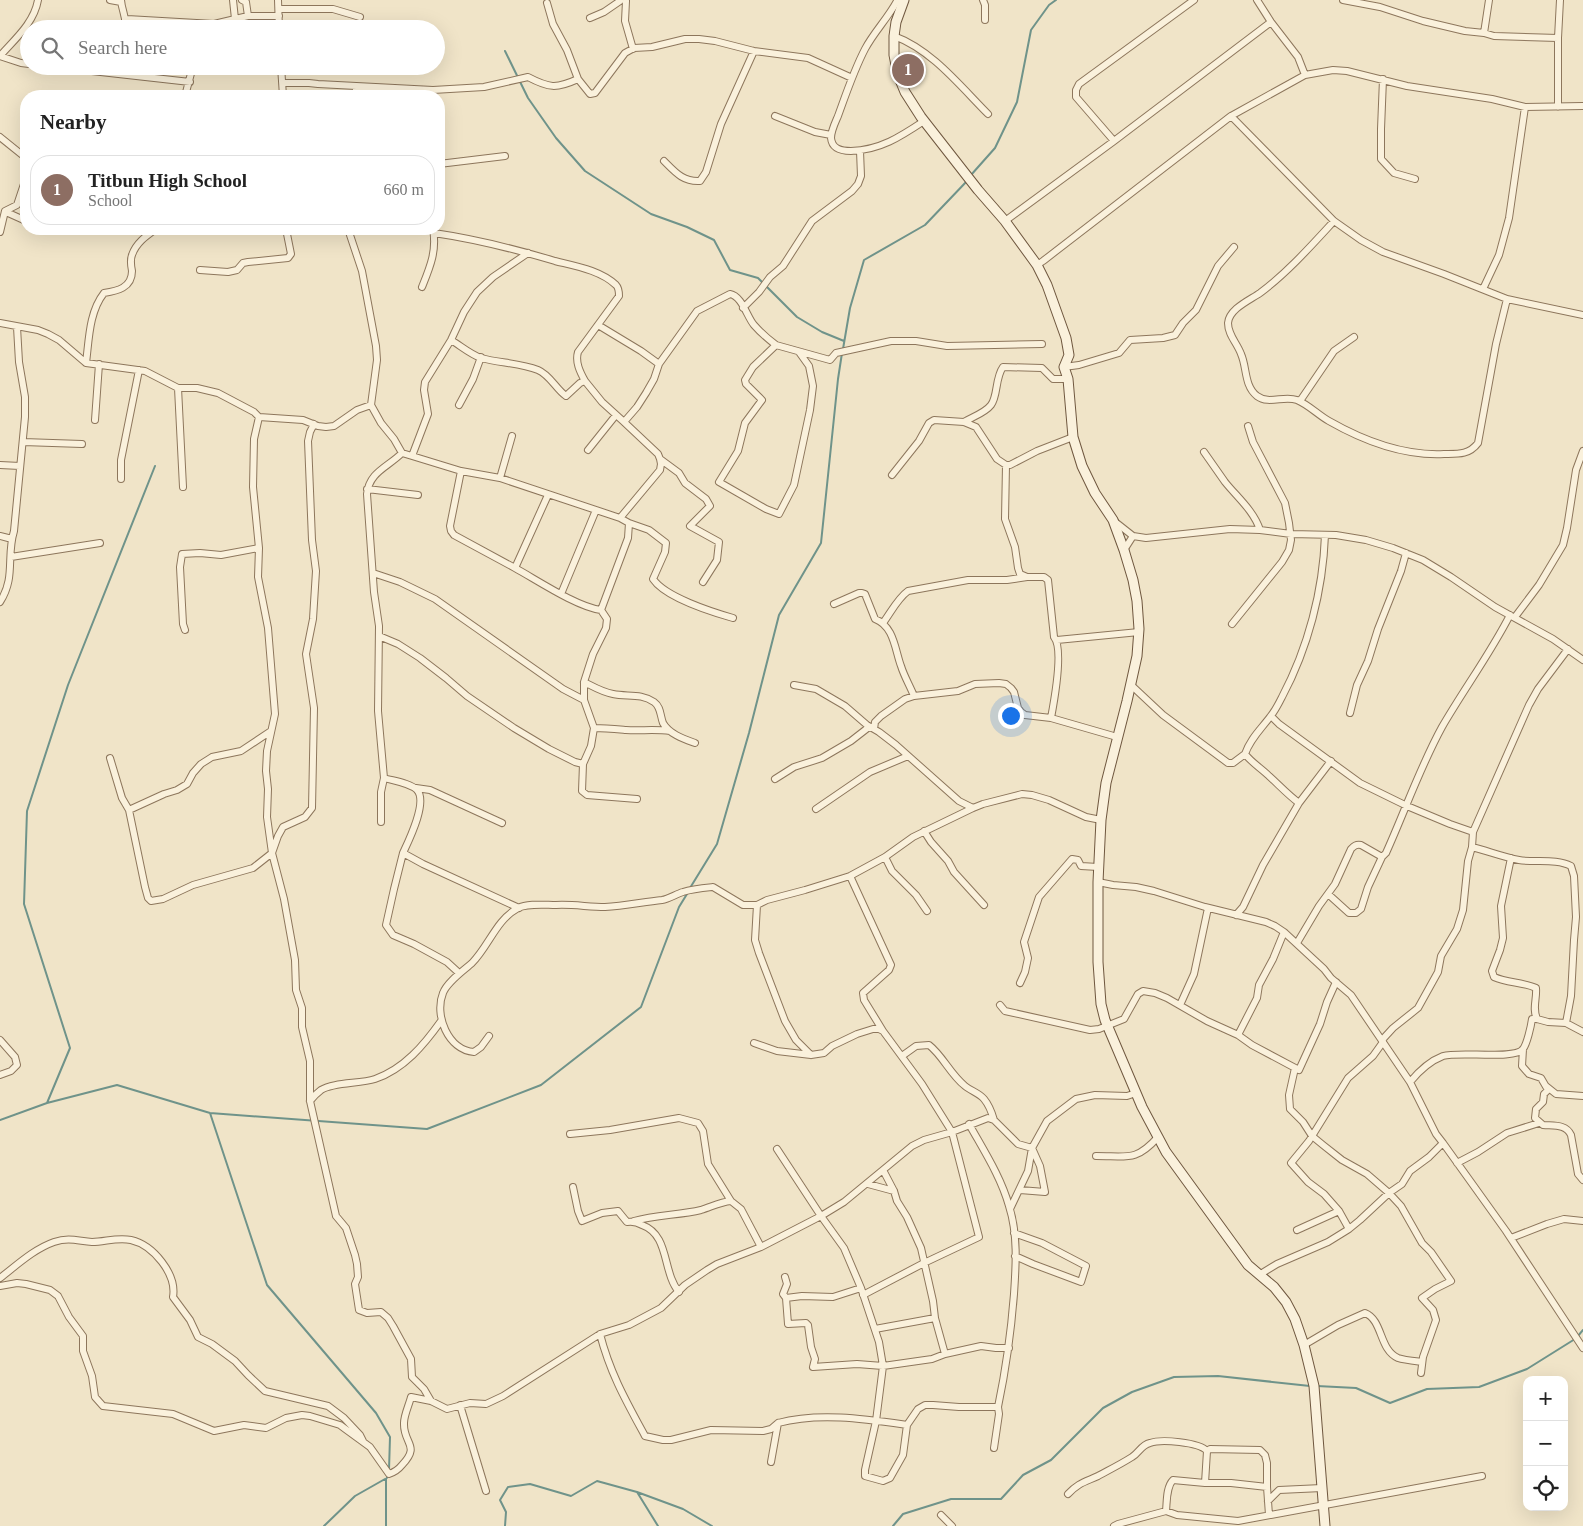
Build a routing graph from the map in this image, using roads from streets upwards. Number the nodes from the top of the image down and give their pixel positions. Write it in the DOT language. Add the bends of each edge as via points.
graph roads {
  1 [pos="38,0"];
  2 [pos="110,0"];
  3 [pos="233,0"];
  4 [pos="242,0"];
  5 [pos="278,0"];
  6 [pos="983,0"];
  7 [pos="1194,0"];
  8 [pos="1257,0"];
  9 [pos="1343,0"];
  10 [pos="1489,0"];
  11 [pos="1560,0"];
  12 [pos="121,1"];
  13 [pos="623,1"];
  14 [pos="900,1"];
  15 [pos="547,3"];
  16 [pos="279,12"];
  17 [pos="248,16"];
  18 [pos="360,17"];
  19 [pos="590,18"];
  20 [pos="127,19"];
  21 [pos="235,19"];
  22 [pos="31,20"];
  23 [pos="138,20"];
  24 [pos="279,20"];
  25 [pos="985,20"];
  26 [pos="1272,22"];
  27 [pos="1484,33"];
  28 [pos="20,36"];
  29 [pos="894,36"];
  30 [pos="1558,38"];
  31 [pos="633,49"];
  32 [pos="754,51"];
  33 [pos="20,63"];
  34 [pos="118,75"];
  35 [pos="191,75"];
  36 [pos="282,75"];
  37 [pos="1305,75"];
  38 [pos="852,78"];
  39 [pos="578,79"];
  40 [pos="1383,79"];
  41 [pos="190,82"];
  42 [pos="283,84"];
  43 [pos="356,87"];
  44 [pos="187,90"];
  45 [pos="283,90"];
  46 [pos="413,90"];
  47 [pos="445,92"];
  48 [pos="1583,106"];
  49 [pos="1525,107"];
  50 [pos="1558,107"];
  51 [pos="988,114"];
  52 [pos="775,116"];
  53 [pos="1231,116"];
  54 [pos="924,121"];
  55 [pos="831,135"];
  56 [pos="0,137"];
  57 [pos="1114,141"];
  58 [pos="860,151"];
  59 [pos="20,153"];
  60 [pos="505,156"];
  61 [pos="664,161"];
  62 [pos="445,163"];
  63 [pos="1415,180"];
  64 [pos="20,196"];
  65 [pos="4,210"];
  66 [pos="20,218"];
  67 [pos="1005,221"];
  68 [pos="1334,221"];
  69 [pos="0,232"];
  70 [pos="445,233"];
  71 [pos="148,235"];
  72 [pos="287,235"];
  73 [pos="350,235"];
  74 [pos="434,235"];
  75 [pos="1234,247"];
  76 [pos="528,253"];
  77 [pos="1037,265"];
  78 [pos="200,270"];
  79 [pos="422,287"];
  80 [pos="1483,289"];
  81 [pos="1507,299"];
  82 [pos="743,308"];
  83 [pos="1583,315"];
  84 [pos="0,323"];
  85 [pos="598,325"];
  86 [pos="17,327"];
  87 [pos="1354,336"];
  88 [pos="451,340"];
  89 [pos="1042,344"];
  90 [pos="776,345"];
  91 [pos="799,352"];
  92 [pos="481,358"];
  93 [pos="86,362"];
  94 [pos="99,364"];
  95 [pos="659,364"];
  96 [pos="1064,367"];
  97 [pos="139,370"];
  98 [pos="1068,379"];
  99 [pos="585,380"];
  100 [pos="178,388"];
  101 [pos="1300,401"];
  102 [pos="371,405"];
  103 [pos="459,405"];
  104 [pos="978,414"];
  105 [pos="616,415"];
  106 [pos="260,417"];
  107 [pos="95,420"];
  108 [pos="624,422"];
  109 [pos="964,422"];
  110 [pos="314,424"];
  111 [pos="1248,426"];
  112 [pos="976,427"];
  113 [pos="512,436"];
  114 [pos="1073,437"];
  115 [pos="23,442"];
  116 [pos="82,444"];
  117 [pos="588,450"];
  118 [pos="1583,451"];
  119 [pos="1204,452"];
  120 [pos="402,453"];
  121 [pos="412,456"];
  122 [pos="660,459"];
  123 [pos="0,464"];
  124 [pos="1006,465"];
  125 [pos="20,466"];
  126 [pos="461,470"];
  127 [pos="892,475"];
  128 [pos="500,478"];
  129 [pos="121,479"];
  130 [pos="183,487"];
  131 [pos="367,489"];
  132 [pos="418,495"];
  133 [pos="548,495"];
  134 [pos="596,510"];
  135 [pos="620,518"];
  136 [pos="1113,520"];
  137 [pos="630,523"];
  138 [pos="1260,530"];
  139 [pos="1291,534"];
  140 [pos="1325,535"];
  141 [pos="0,536"];
  142 [pos="1133,536"];
  143 [pos="12,539"];
  144 [pos="100,543"];
  145 [pos="259,548"];
  146 [pos="1124,550"];
  147 [pos="1406,553"];
  148 [pos="11,557"];
  149 [pos="515,568"];
  150 [pos="373,573"];
  151 [pos="1027,577"];
  152 [pos="703,582"];
  153 [pos="561,594"];
  154 [pos="0,602"];
  155 [pos="834,604"];
  156 [pos="601,610"];
  157 [pos="1512,616"];
  158 [pos="733,618"];
  159 [pos="884,623"];
  160 [pos="1232,624"];
  161 [pos="185,630"];
  162 [pos="1139,632"];
  163 [pos="379,636"];
  164 [pos="1057,640"];
  165 [pos="1568,649"];
  166 [pos="1583,660"];
  167 [pos="584,682"];
  168 [pos="794,685"];
  169 [pos="1131,686"];
  170 [pos="914,696"];
  171 [pos="584,700"];
  172 [pos="1350,713"];
  173 [pos="1271,716"];
  174 [pos="1052,718"];
  175 [pos="594,728"];
  176 [pos="872,728"];
  177 [pos="271,731"];
  178 [pos="670,731"];
  179 [pos="1117,737"];
  180 [pos="695,743"];
  181 [pos="1245,754"];
  182 [pos="908,756"];
  183 [pos="110,758"];
  184 [pos="1331,761"];
  185 [pos="583,764"];
  186 [pos="384,778"];
  187 [pos="775,779"];
  188 [pos="416,788"];
  189 [pos="637,799"];
  190 [pos="1299,803"];
  191 [pos="1407,806"];
  192 [pos="973,808"];
  193 [pos="816,809"];
  194 [pos="129,810"];
  195 [pos="1101,820"];
  196 [pos="381,822"];
  197 [pos="502,823"];
  198 [pos="924,831"];
  199 [pos="1473,832"];
  200 [pos="1472,847"];
  201 [pos="272,852"];
  202 [pos="403,853"];
  203 [pos="1382,856"];
  204 [pos="885,857"];
  205 [pos="1511,858"];
  206 [pos="1098,867"];
  207 [pos="850,876"];
  208 [pos="1098,882"];
  209 [pos="1328,894"];
  210 [pos="757,905"];
  211 [pos="984,905"];
  212 [pos="519,908"];
  213 [pos="1208,908"];
  214 [pos="927,910"];
  215 [pos="1236,915"];
  216 [pos="1284,932"];
  217 [pos="1297,943"];
  218 [pos="460,973"];
  219 [pos="1336,982"];
  220 [pos="1020,983"];
  221 [pos="1000,1005"];
  222 [pos="1180,1005"];
  223 [pos="1537,1019"];
  224 [pos="441,1021"];
  225 [pos="1566,1023"];
  226 [pos="1107,1026"];
  227 [pos="883,1031"];
  228 [pos="1583,1032"];
  229 [pos="1238,1035"];
  230 [pos="489,1036"];
  231 [pos="0,1040"];
  232 [pos="1383,1041"];
  233 [pos="754,1043"];
  234 [pos="1523,1049"];
  235 [pos="811,1055"];
  236 [pos="902,1056"];
  237 [pos="1295,1068"];
  238 [pos="0,1075"];
  239 [pos="1410,1082"];
  240 [pos="1545,1085"];
  241 [pos="1136,1093"];
  242 [pos="1583,1096"];
  243 [pos="310,1101"];
  244 [pos="994,1120"];
  245 [pos="1540,1122"];
  246 [pos="970,1124"];
  247 [pos="952,1132"];
  248 [pos="570,1134"];
  249 [pos="1312,1136"];
  250 [pos="1158,1137"];
  251 [pos="1443,1143"];
  252 [pos="1032,1148"];
  253 [pos="777,1149"];
  254 [pos="1096,1156"];
  255 [pos="1457,1163"];
  256 [pos="883,1170"];
  257 [pos="1583,1180"];
  258 [pos="868,1184"];
  259 [pos="573,1187"];
  260 [pos="1020,1190"];
  261 [pos="894,1191"];
  262 [pos="1389,1193"];
  263 [pos="1007,1198"];
  264 [pos="1016,1199"];
  265 [pos="731,1201"];
  266 [pos="1010,1209"];
  267 [pos="1339,1211"];
  268 [pos="821,1216"];
  269 [pos="633,1221"];
  270 [pos="1583,1221"];
  271 [pos="1349,1228"];
  272 [pos="1297,1230"];
  273 [pos="1014,1233"];
  274 [pos="1511,1238"];
  275 [pos="760,1247"];
  276 [pos="1015,1256"];
  277 [pos="924,1263"];
  278 [pos="1259,1275"];
  279 [pos="785,1276"];
  280 [pos="0,1278"];
  281 [pos="0,1286"];
  282 [pos="862,1291"];
  283 [pos="679,1292"];
  284 [pos="786,1298"];
  285 [pos="935,1318"];
  286 [pos="875,1329"];
  287 [pos="600,1334"];
  288 [pos="1304,1345"];
  289 [pos="1009,1348"];
  290 [pos="1583,1348"];
  291 [pos="946,1354"];
  292 [pos="1422,1362"];
  293 [pos="883,1366"];
  294 [pos="1422,1373"];
  295 [pos="431,1401"];
  296 [pos="460,1405"];
  297 [pos="998,1407"];
  298 [pos="876,1420"];
  299 [pos="778,1423"];
  300 [pos="907,1425"];
  301 [pos="364,1443"];
  302 [pos="994,1448"];
  303 [pos="1207,1451"];
  304 [pos="771,1462"];
  305 [pos="1482,1476"];
  306 [pos="1205,1483"];
  307 [pos="1267,1487"];
  308 [pos="1322,1488"];
  309 [pos="486,1492"];
  310 [pos="1068,1494"];
  311 [pos="1268,1501"];
  312 [pos="1324,1504"];
  313 [pos="1166,1511"];
  314 [pos="941,1515"];
  315 [pos="1269,1515"];
  316 [pos="952,1526"];
  317 [pos="1114,1526"];
  318 [pos="1325,1526"];
  1 -- 22 [label="street"];
  2 -- 12 [label="street"];
  3 -- 21 [label="street"];
  4 -- 17 [label="street" via="246,2"];
  5 -- 16 [label="street"];
  6 -- 25 [label="street"];
  7 -- 57 [label="street" via="1079,84 1076,97"];
  8 -- 26 [label="street"];
  9 -- 27 [label="street"];
  10 -- 27 [label="street"];
  11 -- 30 [label="street"];
  12 -- 20 [label="street"];
  13 -- 19 [label="street"];
  13 -- 31 [label="street"];
  14 -- 29 [label="street"];
  14 -- 38 [label="street" via="865,49"];
  15 -- 39 [label="street"];
  16 -- 17 [label="street"];
  16 -- 18 [label="street" via="332,9"];
  16 -- 24 [label="street"];
  17 -- 21 [label="street"];
  20 -- 23 [label="street"];
  26 -- 37 [label="street" via="1298,57"];
  26 -- 57 [label="street"];
  27 -- 30 [label="street" via="1504,37"];
  28 -- 33 [label="street" via="0,56"];
  29 -- 51 [label="street" via="906,40 941,66"];
  29 -- 54 [label="street" via="898,75"];
  30 -- 50 [label="street"];
  31 -- 32 [label="street" via="698,39"];
  31 -- 39 [label="street" via="625,53 593,94 588,93"];
  32 -- 38 [label="street" via="808,58"];
  32 -- 61 [label="street" via="724,117 703,178 700,181 685,179"];
  34 -- 41 [label="street"];
  35 -- 41 [label="street"];
  36 -- 42 [label="street"];
  37 -- 40 [label="street" via="1333,70"];
  37 -- 53 [label="street"];
  38 -- 55 [label="street"];
  39 -- 47 [label="street" via="563,86 541,84 528,76 484,87"];
  40 -- 49 [label="street"];
  40 -- 63 [label="street" via="1381,158 1394,173"];
  41 -- 44 [label="street"];
  42 -- 43 [label="street"];
  42 -- 45 [label="street"];
  43 -- 46 [label="street"];
  48 -- 50 [label="street"];
  49 -- 50 [label="street"];
  49 -- 80 [label="street" via="1509,218 1499,255"];
  52 -- 55 [label="street"];
  53 -- 68 [label="street"];
  53 -- 77 [label="street"];
  54 -- 58 [label="street" via="885,145"];
  54 -- 67 [label="street"];
  55 -- 58 [label="street" via="834,147 839,150"];
  56 -- 59 [label="street"];
  57 -- 67 [label="street"];
  58 -- 82 [label="street" via="861,176 858,184 812,221 783,266"];
  60 -- 62 [label="street"];
  64 -- 65 [label="street" via="17,205"];
  65 -- 66 [label="street"];
  65 -- 69 [label="street"];
  67 -- 77 [label="street"];
  68 -- 80 [label="street" via="1383,252"];
  68 -- 101 [label="street" via="1275,281 1231,314 1228,322 1242,355 1249,386 1255,394 1263,400 1287,398"];
  70 -- 76 [label="street"];
  71 -- 93 [label="street" via="131,257 132,274 124,288 104,293 99,299"];
  72 -- 78 [label="street" via="291,254 288,258 243,263 237,270 228,272"];
  73 -- 102 [label="street" via="364,278 376,346"];
  74 -- 79 [label="street" via="432,262"];
  75 -- 96 [label="street" via="1218,266 1196,310 1174,335 1130,340 1119,353"];
  76 -- 85 [label="street" via="593,272 616,285 619,296"];
  76 -- 88 [label="street" via="477,292"];
  77 -- 96 [label="street" via="1066,338 1069,355"];
  80 -- 81 [label="street"];
  81 -- 83 [label="street"];
  81 -- 101 [label="street" via="1478,443 1466,453 1435,455 1386,447 1359,437"];
  82 -- 90 [label="street" via="752,323"];
  82 -- 95 [label="street" via="738,298 730,294 697,311"];
  84 -- 86 [label="street"];
  85 -- 95 [label="street"];
  85 -- 99 [label="street" via="576,357"];
  86 -- 93 [label="street" via="48,334"];
  86 -- 115 [label="street" via="25,397"];
  87 -- 101 [label="street" via="1334,351"];
  88 -- 92 [label="street"];
  88 -- 121 [label="street" via="425,382 428,414"];
  89 -- 91 [label="street" via="947,346 891,341 836,353 830,360"];
  90 -- 91 [label="street"];
  90 -- 91 [label="street" via="753,367 745,380 762,400 745,423 738,451 719,482 779,514 794,485 813,386 809,366"];
  92 -- 99 [label="street" via="538,370 566,396"];
  92 -- 103 [label="street"];
  93 -- 94 [label="street"];
  94 -- 97 [label="street"];
  94 -- 107 [label="street"];
  95 -- 108 [label="street" via="646,393"];
  96 -- 98 [label="street"];
  97 -- 100 [label="street"];
  97 -- 129 [label="street" via="121,460"];
  98 -- 104 [label="street" via="1053,379 1042,368 1003,367 993,402"];
  98 -- 114 [label="street"];
  99 -- 105 [label="street"];
  100 -- 106 [label="street" via="218,393"];
  100 -- 130 [label="street"];
  102 -- 110 [label="street" via="357,410 334,426 326,428"];
  102 -- 120 [label="street"];
  104 -- 109 [label="street"];
  104 -- 112 [label="street"];
  105 -- 108 [label="street"];
  105 -- 117 [label="street"];
  106 -- 110 [label="street" via="303,420"];
  106 -- 145 [label="street" via="254,439 253,487"];
  108 -- 122 [label="street"];
  109 -- 112 [label="street"];
  109 -- 127 [label="street" via="934,420 929,423"];
  110 -- 201 [label="street" via="308,442 316,571 313,619 306,654 314,708 312,808 305,816 283,827"];
  111 -- 139 [label="street" via="1285,504"];
  112 -- 124 [label="street" via="997,459"];
  113 -- 128 [label="street"];
  114 -- 124 [label="street"];
  114 -- 136 [label="street" via="1095,493"];
  115 -- 116 [label="street"];
  115 -- 125 [label="street"];
  118 -- 157 [label="street" via="1576,470 1563,544 1539,585"];
  119 -- 138 [label="street" via="1252,513"];
  120 -- 121 [label="street"];
  120 -- 131 [label="street" via="374,475"];
  121 -- 126 [label="street"];
  122 -- 135 [label="street" via="660,470"];
  122 -- 152 [label="street" via="679,473 710,506 690,526 719,542 717,560"];
  123 -- 125 [label="street"];
  124 -- 151 [label="street" via="1005,519 1020,574"];
  125 -- 143 [label="street"];
  126 -- 128 [label="street"];
  126 -- 149 [label="street" via="451,531 454,536"];
  128 -- 133 [label="street"];
  131 -- 132 [label="street"];
  131 -- 150 [label="street"];
  133 -- 134 [label="street"];
  133 -- 149 [label="street"];
  134 -- 135 [label="street"];
  134 -- 153 [label="street"];
  135 -- 137 [label="street"];
  136 -- 142 [label="street"];
  136 -- 146 [label="street"];
  137 -- 156 [label="street" via="628,538"];
  137 -- 158 [label="street" via="649,530 666,543 653,579 656,584 681,599"];
  138 -- 139 [label="street"];
  138 -- 142 [label="street" via="1230,529 1146,538"];
  139 -- 140 [label="street"];
  139 -- 160 [label="street" via="1289,550 1282,562"];
  140 -- 147 [label="street" via="1366,540"];
  140 -- 173 [label="street" via="1320,586 1306,643"];
  141 -- 143 [label="street"];
  142 -- 146 [label="street"];
  143 -- 148 [label="street"];
  144 -- 148 [label="street"];
  145 -- 161 [label="street" via="221,555 182,554 180,567"];
  145 -- 177 [label="street" via="258,577 272,664 275,714"];
  146 -- 162 [label="street" via="1137,601"];
  147 -- 157 [label="street" via="1423,560"];
  147 -- 172 [label="street" via="1357,685"];
  148 -- 154 [label="street" via="9,582"];
  149 -- 153 [label="street"];
  150 -- 163 [label="street"];
  150 -- 171 [label="street" via="435,599 563,689"];
  151 -- 159 [label="street" via="968,580 908,591 901,596"];
  151 -- 164 [label="street" via="1048,580 1054,637"];
  153 -- 156 [label="street" via="591,609"];
  155 -- 159 [label="street" via="862,592 866,594 876,619"];
  156 -- 167 [label="street" via="607,619 606,628"];
  157 -- 165 [label="street"];
  157 -- 191 [label="street" via="1442,729"];
  159 -- 170 [label="street"];
  162 -- 164 [label="street"];
  162 -- 169 [label="street"];
  163 -- 185 [label="street" via="420,658 514,728"];
  163 -- 186 [label="street" via="378,711"];
  164 -- 174 [label="street" via="1058,670"];
  165 -- 166 [label="street"];
  165 -- 199 [label="street" via="1529,704"];
  167 -- 171 [label="street"];
  167 -- 178 [label="street" via="602,692 640,696 654,702"];
  168 -- 176 [label="street" via="808,686 824,693"];
  169 -- 179 [label="street"];
  169 -- 181 [label="street" via="1228,762 1233,763"];
  170 -- 174 [label="street" via="958,691 976,684 1006,684 1014,692 1021,712"];
  170 -- 176 [label="street" via="881,716"];
  171 -- 175 [label="street"];
  173 -- 181 [label="street" via="1256,733"];
  173 -- 184 [label="street"];
  174 -- 179 [label="street"];
  175 -- 178 [label="street"];
  175 -- 185 [label="street"];
  176 -- 182 [label="street"];
  176 -- 187 [label="street" via="822,758 794,767"];
  177 -- 194 [label="street" via="241,750 201,764 187,784 177,790"];
  177 -- 201 [label="street" via="266,771"];
  178 -- 180 [label="street"];
  179 -- 195 [label="street"];
  181 -- 190 [label="street"];
  182 -- 192 [label="street" via="960,801"];
  182 -- 193 [label="street" via="870,772"];
  183 -- 194 [label="street"];
  184 -- 190 [label="street"];
  184 -- 191 [label="street" via="1360,783"];
  185 -- 189 [label="street" via="582,791 587,795"];
  186 -- 188 [label="street"];
  186 -- 196 [label="street"];
  188 -- 197 [label="street" via="439,793"];
  188 -- 202 [label="street" via="420,802 418,818"];
  190 -- 215 [label="street"];
  191 -- 199 [label="street"];
  191 -- 203 [label="street"];
  192 -- 195 [label="street" via="1022,794 1049,800 1086,818"];
  192 -- 198 [label="street"];
  194 -- 201 [label="street" via="145,887 151,901 192,885 253,868"];
  195 -- 206 [label="street"];
  198 -- 204 [label="street"];
  198 -- 211 [label="street" via="954,872"];
  199 -- 200 [label="street"];
  200 -- 205 [label="street"];
  200 -- 232 [label="street" via="1463,910 1457,929 1441,956 1438,972 1418,1008 1393,1028"];
  201 -- 243 [label="street" via="295,960 296,990 310,1060"];
  202 -- 212 [label="street"];
  202 -- 218 [label="street" via="386,925 393,935 447,962"];
  203 -- 209 [label="street" via="1358,844 1354,846"];
  203 -- 209 [label="street" via="1362,909 1349,913"];
  204 -- 207 [label="street"];
  204 -- 214 [label="street" via="892,871"];
  205 -- 223 [label="street" via="1501,906 1503,938 1492,971 1500,980 1536,988 1534,1013"];
  205 -- 225 [label="street" via="1571,866 1576,917"];
  206 -- 208 [label="street"];
  206 -- 220 [label="street" via="1081,866 1078,860 1072,859 1040,897 1024,942 1028,958"];
  207 -- 210 [label="street"];
  207 -- 227 [label="street" via="891,965 863,994"];
  208 -- 213 [label="street" via="1154,891"];
  208 -- 226 [label="street" via="1098,981"];
  209 -- 217 [label="street"];
  210 -- 212 [label="street" via="744,905 713,886 682,892 664,900 605,907 575,904"];
  210 -- 235 [label="street" via="755,940 759,953 784,1021"];
  212 -- 218 [label="street" via="500,923"];
  213 -- 215 [label="street"];
  213 -- 222 [label="street" via="1194,974"];
  215 -- 216 [label="street" via="1266,922"];
  216 -- 217 [label="street"];
  216 -- 229 [label="street"];
  217 -- 219 [label="street"];
  218 -- 224 [label="street" via="443,992"];
  219 -- 232 [label="street" via="1351,995"];
  219 -- 237 [label="street" via="1302,1066 1299,1070"];
  221 -- 226 [label="street" via="1005,1011 1084,1030"];
  222 -- 226 [label="street" via="1155,993 1143,992 1138,994 1124,1019"];
  222 -- 229 [label="street"];
  223 -- 225 [label="street"];
  223 -- 234 [label="street" via="1532,1019"];
  224 -- 230 [label="street" via="447,1034 464,1050 474,1052"];
  224 -- 243 [label="street" via="415,1054 396,1068 374,1079 322,1089"];
  225 -- 228 [label="street"];
  226 -- 241 [label="street"];
  227 -- 235 [label="street" via="873,1029 857,1034 824,1052"];
  227 -- 236 [label="street"];
  229 -- 237 [label="street"];
  231 -- 238 [label="street" via="17,1060 12,1071"];
  232 -- 239 [label="street"];
  232 -- 249 [label="street" via="1373,1056 1348,1078"];
  233 -- 235 [label="street" via="777,1051"];
  234 -- 239 [label="street" via="1516,1054 1444,1056 1433,1060"];
  234 -- 240 [label="street" via="1522,1066 1541,1078"];
  236 -- 244 [label="street" via="916,1046 929,1045 966,1087 985,1100"];
  236 -- 247 [label="street"];
  237 -- 249 [label="street" via="1289,1095 1290,1109 1304,1122"];
  239 -- 251 [label="street"];
  240 -- 242 [label="street" via="1556,1094"];
  240 -- 245 [label="street" via="1548,1090 1536,1109 1535,1118"];
  241 -- 250 [label="street"];
  241 -- 252 [label="street" via="1076,1098 1047,1120"];
  243 -- 295 [label="street" via="336,1216 346,1228 358,1264 355,1284 359,1310 381,1312 388,1318 411,1358 412,1377"];
  244 -- 246 [label="street" via="988,1118"];
  244 -- 252 [label="street" via="1018,1144"];
  245 -- 255 [label="street" via="1507,1133"];
  245 -- 257 [label="street" via="1569,1131 1578,1174"];
  246 -- 247 [label="street"];
  246 -- 263 [label="street"];
  247 -- 256 [label="street" via="912,1146"];
  247 -- 277 [label="street" via="979,1237"];
  248 -- 265 [label="street" via="667,1119 679,1118 698,1123 704,1136 708,1164"];
  249 -- 262 [label="street"];
  249 -- 267 [label="street" via="1291,1163"];
  250 -- 254 [label="street" via="1148,1149 1134,1156"];
  250 -- 278 [label="street" via="1248,1265"];
  251 -- 255 [label="street"];
  251 -- 262 [label="street"];
  252 -- 260 [label="street"];
  252 -- 260 [label="street" via="1040,1166 1045,1192"];
  253 -- 268 [label="street"];
  255 -- 274 [label="street"];
  256 -- 258 [label="street"];
  256 -- 261 [label="street"];
  258 -- 261 [label="street"];
  258 -- 268 [label="street"];
  259 -- 269 [label="street" via="582,1221 618,1211 627,1222"];
  260 -- 264 [label="street"];
  261 -- 277 [label="street" via="921,1248"];
  262 -- 271 [label="street"];
  262 -- 292 [label="street" via="1451,1281 1422,1298 1433,1310 1436,1320"];
  263 -- 264 [label="street"];
  263 -- 266 [label="street"];
  264 -- 266 [label="street"];
  265 -- 269 [label="street"];
  265 -- 275 [label="street" via="741,1209"];
  266 -- 273 [label="street"];
  267 -- 271 [label="street"];
  267 -- 272 [label="street"];
  268 -- 275 [label="street"];
  268 -- 282 [label="street" via="844,1248"];
  269 -- 283 [label="street" via="650,1227 659,1238 671,1280"];
  270 -- 274 [label="street" via="1564,1219"];
  271 -- 278 [label="street" via="1328,1242"];
  273 -- 276 [label="street"];
  273 -- 276 [label="street" via="1042,1243 1086,1266 1081,1282"];
  274 -- 290 [label="street"];
  275 -- 283 [label="street" via="717,1264"];
  276 -- 289 [label="street"];
  277 -- 282 [label="street"];
  277 -- 285 [label="street"];
  278 -- 288 [label="street" via="1286,1302"];
  279 -- 284 [label="street" via="787,1284 783,1294"];
  280 -- 301 [label="street" via="31,1254 54,1243 68,1239 93,1242 116,1238 132,1240 151,1250 169,1273 175,1288 173,1297 198,1337 235,1361 265,1391 328,1406 344,1418"];
  281 -- 301 [label="street" via="26,1284 50,1290 58,1296 83,1336 83,1351 92,1376 95,1398 103,1406 173,1414 214,1431 244,1425 266,1428 286,1418 310,1416 340,1425"];
  282 -- 284 [label="street" via="833,1297"];
  282 -- 286 [label="street"];
  283 -- 287 [label="street" via="643,1318"];
  284 -- 293 [label="street" via="788,1324 808,1325 815,1359 813,1367"];
  285 -- 286 [label="street"];
  285 -- 291 [label="street"];
  286 -- 293 [label="street"];
  287 -- 296 [label="street" via="503,1396 486,1404"];
  287 -- 299 [label="street" via="614,1378 645,1436 671,1440 711,1430 763,1431"];
  288 -- 292 [label="street" via="1365,1313 1373,1318 1390,1352 1397,1358"];
  288 -- 308 [label="street" via="1314,1386"];
  289 -- 291 [label="street" via="980,1346"];
  289 -- 297 [label="street"];
  291 -- 293 [label="street"];
  292 -- 294 [label="street"];
  293 -- 298 [label="street"];
  295 -- 296 [label="street" via="447,1409"];
  295 -- 301 [label="street" via="412,1397 404,1424 411,1453 396,1472 389,1474"];
  296 -- 309 [label="street"];
  297 -- 300 [label="street" via="925,1405 914,1413"];
  297 -- 302 [label="street"];
  298 -- 299 [label="street" via="825,1417"];
  298 -- 300 [label="street"];
  298 -- 300 [label="street" via="865,1470 866,1476 883,1480 890,1478 903,1455"];
  299 -- 304 [label="street"];
  303 -- 306 [label="street"];
  303 -- 307 [label="street" via="1260,1450 1267,1463"];
  303 -- 310 [label="street" via="1203,1446 1192,1444 1150,1442 1134,1456 1075,1486"];
  305 -- 312 [label="street"];
  306 -- 307 [label="street"];
  306 -- 313 [label="street" via="1174,1480 1168,1490"];
  307 -- 311 [label="street"];
  308 -- 311 [label="street" via="1279,1490"];
  308 -- 312 [label="street"];
  311 -- 315 [label="street"];
  312 -- 315 [label="street"];
  312 -- 318 [label="street"];
  313 -- 315 [label="street" via="1177,1515 1238,1520"];
  313 -- 317 [label="street"];
  314 -- 316 [label="street"];
}
